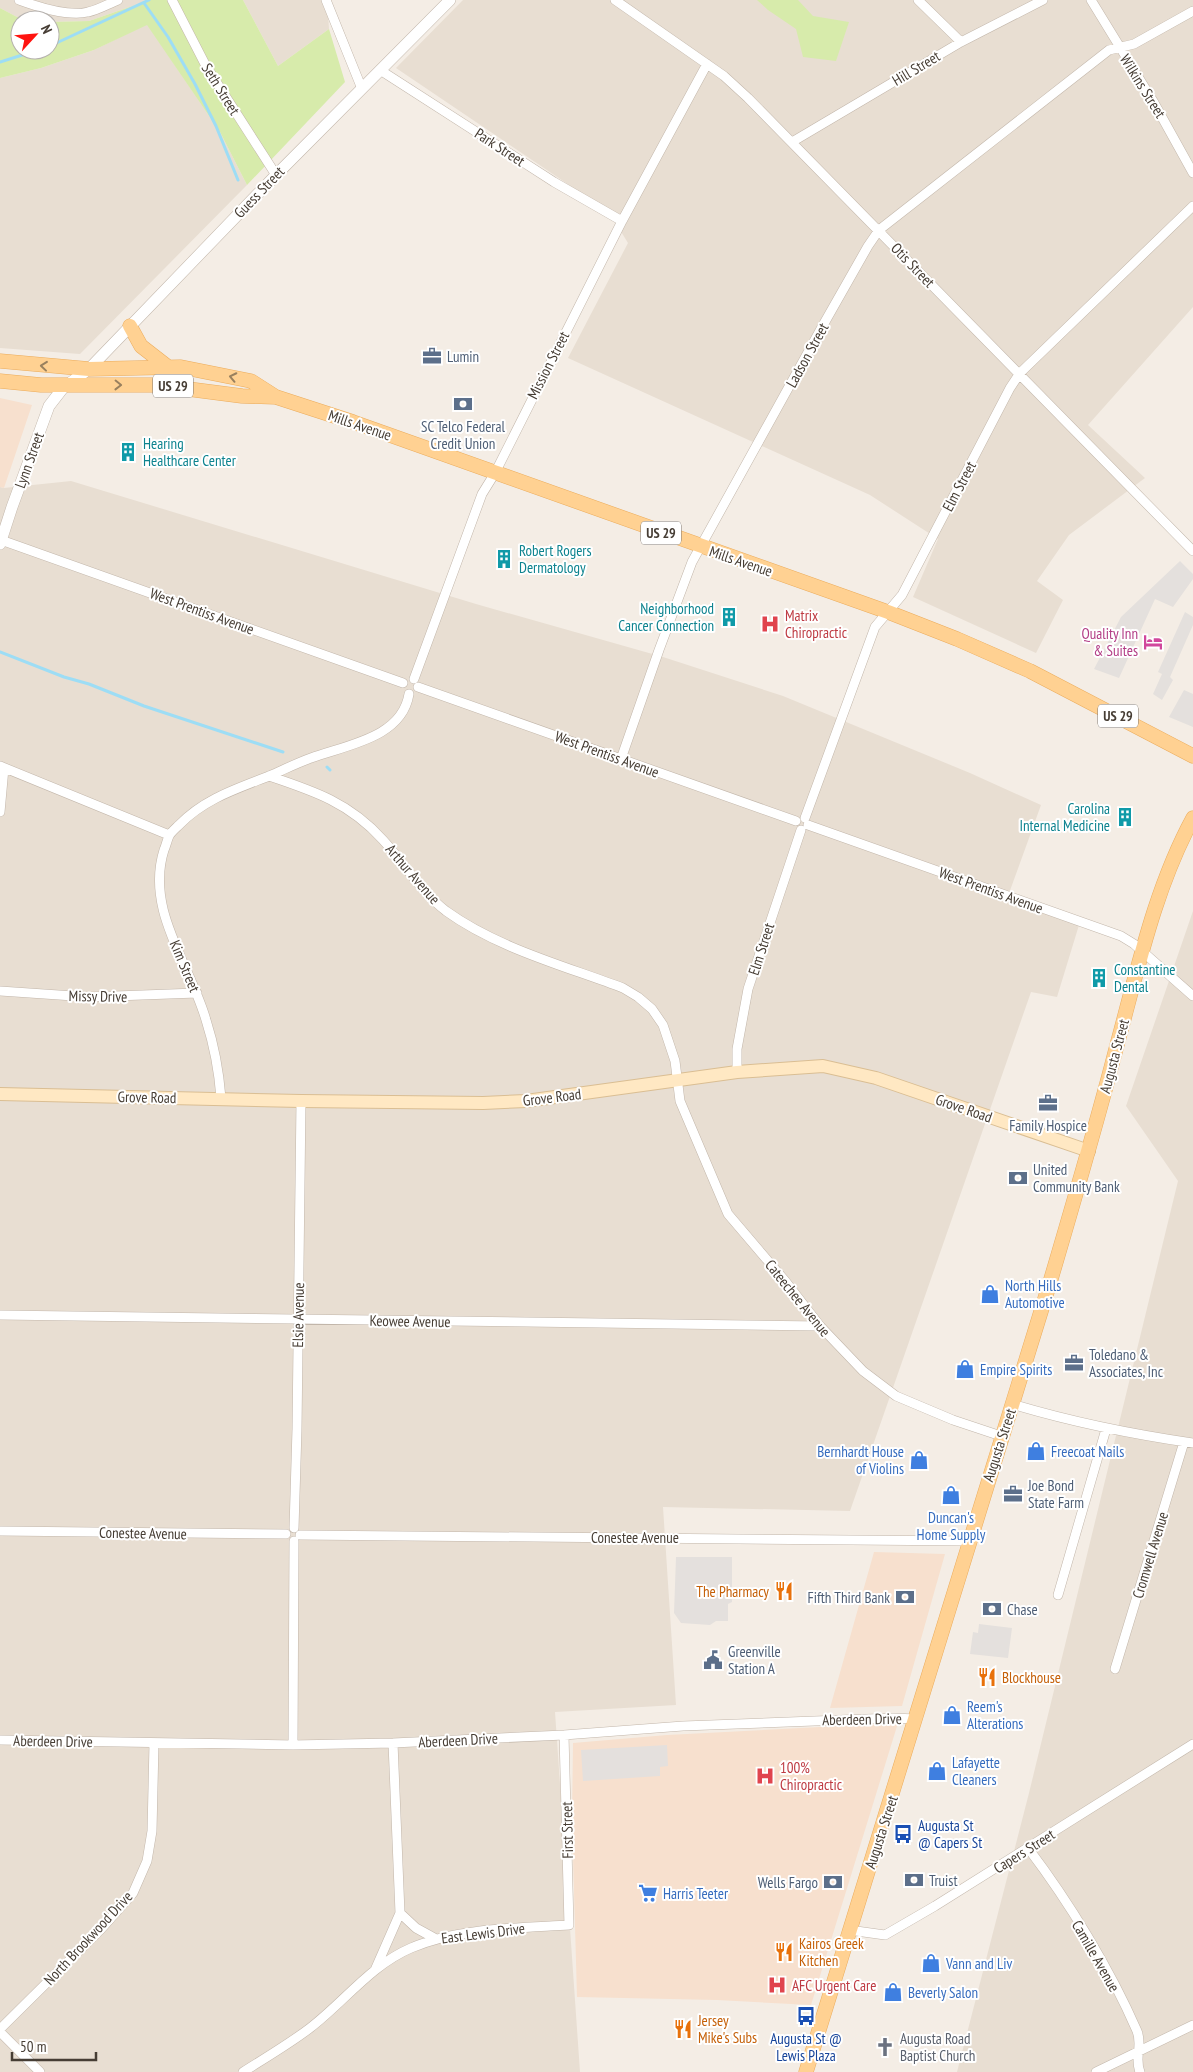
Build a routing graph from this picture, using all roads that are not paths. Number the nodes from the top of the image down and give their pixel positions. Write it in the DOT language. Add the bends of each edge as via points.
graph roads {
  1 [pos="19,0"];
  2 [pos="118,0"];
  3 [pos="172,0"];
  4 [pos="326,0"];
  5 [pos="450,0"];
  6 [pos="614,0"];
  7 [pos="918,0"];
  8 [pos="1043,0"];
  9 [pos="1091,0"];
  10 [pos="1193,10"];
  11 [pos="960,42"];
  12 [pos="1119,47"];
  13 [pos="708,64"];
  14 [pos="380,70"];
  15 [pos="362,89"];
  16 [pos="792,142"];
  17 [pos="1191,162"];
  18 [pos="1193,173"];
  19 [pos="276,175"];
  20 [pos="1193,206"];
  21 [pos="622,221"];
  22 [pos="880,230"];
  23 [pos="130,326"];
  24 [pos="0,361"];
  25 [pos="168,367"];
  26 [pos="89,369"];
  27 [pos="1020,373"];
  28 [pos="0,381"];
  29 [pos="69,384"];
  30 [pos="276,397"];
  31 [pos="495,473"];
  32 [pos="1,542"];
  33 [pos="701,547"];
  34 [pos="1193,551"];
  35 [pos="888,612"];
  36 [pos="403,683"];
  37 [pos="416,683"];
  38 [pos="409,694"];
  39 [pos="1193,756"];
  40 [pos="621,759"];
  41 [pos="2,767"];
  42 [pos="268,776"];
  43 [pos="0,812"];
  44 [pos="1193,818"];
  45 [pos="803,823"];
  46 [pos="169,835"];
  47 [pos="1142,951"];
  48 [pos="0,991"];
  49 [pos="197,993"];
  50 [pos="1193,996"];
  51 [pos="737,1072"];
  52 [pos="677,1081"];
  53 [pos="0,1094"];
  54 [pos="221,1098"];
  55 [pos="301,1101"];
  56 [pos="1089,1151"];
  57 [pos="0,1316"];
  58 [pos="298,1320"];
  59 [pos="820,1326"];
  60 [pos="1012,1404"];
  61 [pos="1106,1429"];
  62 [pos="1002,1436"];
  63 [pos="1189,1443"];
  64 [pos="0,1531"];
  65 [pos="290,1531"];
  66 [pos="297,1538"];
  67 [pos="969,1541"];
  68 [pos="1058,1595"];
  69 [pos="1115,1669"];
  70 [pos="916,1719"];
  71 [pos="564,1735"];
  72 [pos="0,1740"];
  73 [pos="393,1743"];
  74 [pos="154,1744"];
  75 [pos="1193,1744"];
  76 [pos="293,1745"];
  77 [pos="1028,1848"];
  78 [pos="400,1912"];
  79 [pos="569,1925"];
  80 [pos="849,1930"];
  81 [pos="436,1939"];
  82 [pos="375,1970"];
  83 [pos="1193,2025"];
  84 [pos="0,2030"];
  85 [pos="1137,2052"];
  86 [pos="40,2072"];
  87 [pos="243,2072"];
  88 [pos="806,2072"];
  89 [pos="1096,2072"];
  90 [pos="1140,2072"];
  1 -- 2 [label="street" via="46,9 82,13"];
  3 -- 19 [label="street, Seth Street" via="206,66"];
  4 -- 15 [label="street"];
  5 -- 14 [label="street, Guess Street"];
  6 -- 13 [label="street, Otis Street"];
  7 -- 11 [label="street"];
  8 -- 11 [label="street, Hill Street"];
  9 -- 12 [label="street, Wilkins Street"];
  10 -- 12 [label="street, Ladson Street" via="1134,44"];
  11 -- 16 [label="street, Hill Street"];
  12 -- 17 [label="street, Wilkins Street"];
  12 -- 22 [label="street, Ladson Street" via="1109,50"];
  13 -- 16 [label="street, Otis Street"];
  13 -- 21 [label="street, Mission Street"];
  14 -- 15 [label="street, Guess Street"];
  14 -- 21 [label="street, Park Street" via="554,182"];
  15 -- 19 [label="street, Guess Street"];
  16 -- 22 [label="street, Otis Street"];
  17 -- 18 [label="street, Wilkins Street"];
  19 -- 23 [label="street, Guess Street"];
  20 -- 27 [label="street, Elm Street"];
  21 -- 31 [label="street, Mission Street"];
  22 -- 27 [label="street, Otis Street"];
  22 -- 33 [label="street, Ladson Street" via="822,327"];
  23 -- 25 [label="main road" via="142,346"];
  23 -- 26 [label="street, Guess Street"];
  26 -- 24 [label="main road, Mills Avenue / US 29, one-way"];
  25 -- 26 [label="main road, Mills Avenue / US 29"];
  30 -- 25 [label="main road, Mills Avenue / US 29, one-way" via="251,381"];
  26 -- 29 [label="street, Guess Street"];
  27 -- 34 [label="street, Otis Street"];
  27 -- 35 [label="street, Elm Street" via="902,595"];
  28 -- 29 [label="main road, Mills Avenue / US 29"];
  29 -- 30 [label="main road, Mills Avenue / US 29, one-way" via="157,385"];
  29 -- 32 [label="street, Lynn Street" via="56,394 49,406"];
  30 -- 31 [label="main road, Mills Avenue / US 29"];
  31 -- 33 [label="main road, Mills Avenue / US 29"];
  31 -- 37 [label="street, Mission Street" via="474,514"];
  32 -- 36 [label="street, West Prentiss Avenue"];
  33 -- 35 [label="main road, Mills Avenue / US 29"];
  33 -- 40 [label="street, Ladson Street" via="692,562"];
  35 -- 39 [label="main road, Mills Avenue / US 29" via="1030,671"];
  35 -- 45 [label="street, Elm Street" via="875,627"];
  36 -- 37 [label="street" via="409,678"];
  36 -- 38 [label="street" via="403,689"];
  37 -- 38 [label="street" via="415,692"];
  37 -- 40 [label="street, West Prentiss Avenue"];
  38 -- 42 [label="street" via="400,716 376,736"];
  40 -- 45 [label="street, West Prentiss Avenue"];
  41 -- 43 [label="street"];
  41 -- 46 [label="street"];
  42 -- 46 [label="street" via="204,804"];
  42 -- 52 [label="street, Arthur Avenue" via="332,799 354,814 383,839 426,892 469,926 502,943 623,988 638,997 663,1025"];
  44 -- 47 [label="main road, Augusta Street" via="1171,864"];
  45 -- 47 [label="street, West Prentiss Avenue" via="1121,936"];
  45 -- 51 [label="street, Elm Street" via="748,989 737,1049"];
  46 -- 49 [label="street, Kim Street" via="161,860 160,901"];
  47 -- 50 [label="street, West Prentiss Avenue"];
  47 -- 56 [label="main road, Augusta Street"];
  48 -- 49 [label="street, Missy Drive" via="88,997"];
  49 -- 54 [label="street, Kim Street" via="207,1020"];
  51 -- 52 [label="main road, Grove Road"];
  51 -- 56 [label="main road, Grove Road" via="823,1066 857,1073"];
  52 -- 55 [label="main road, Grove Road" via="483,1103"];
  52 -- 59 [label="street, Cateechee Avenue" via="680,1101 728,1214"];
  53 -- 54 [label="main road, Grove Road"];
  54 -- 55 [label="main road, Grove Road"];
  55 -- 58 [label="street, Elsie Avenue"];
  56 -- 60 [label="main road, Augusta Street"];
  57 -- 58 [label="street, Keowee Avenue"];
  58 -- 59 [label="street, Keowee Avenue"];
  58 -- 65 [label="street, Elsie Avenue"];
  59 -- 62 [label="street, Cateechee Avenue" via="863,1371 896,1396"];
  60 -- 61 [label="street"];
  60 -- 62 [label="main road, Augusta Street"];
  61 -- 63 [label="street"];
  61 -- 68 [label="street"];
  62 -- 67 [label="main road, Augusta Street"];
  63 -- 69 [label="street, Cromwell Avenue"];
  64 -- 65 [label="street, Conestee Avenue"];
  65 -- 66 [label="street" via="298,1530"];
  66 -- 67 [label="street, Conestee Avenue"];
  66 -- 76 [label="street"];
  67 -- 70 [label="main road, Augusta Street"];
  70 -- 71 [label="street, Aberdeen Drive" via="698,1725"];
  70 -- 80 [label="main road, Augusta Street"];
  71 -- 73 [label="street, Aberdeen Drive"];
  71 -- 79 [label="street, First Street"];
  72 -- 74 [label="street, Aberdeen Drive"];
  73 -- 76 [label="street, Aberdeen Drive"];
  73 -- 78 [label="street"];
  74 -- 76 [label="street, Aberdeen Drive"];
  74 -- 84 [label="street, North Brookwood Drive" via="148,1861 133,1893"];
  75 -- 77 [label="street, Capers Street"];
  77 -- 80 [label="street, Capers Street" via="885,1935"];
  77 -- 85 [label="street, Camille Avenue" via="1098,1954 1138,2032"];
  78 -- 81 [label="street" via="416,1928"];
  78 -- 82 [label="street"];
  79 -- 81 [label="street, East Lewis Drive"];
  80 -- 88 [label="main road, Augusta Street"];
  81 -- 82 [label="street, East Lewis Drive" via="397,1955"];
  82 -- 87 [label="street, East Lewis Drive" via="310,2028"];
  83 -- 85 [label="street"];
  84 -- 86 [label="street"];
  85 -- 89 [label="street"];
  85 -- 90 [label="street, Camille Avenue"];
}
